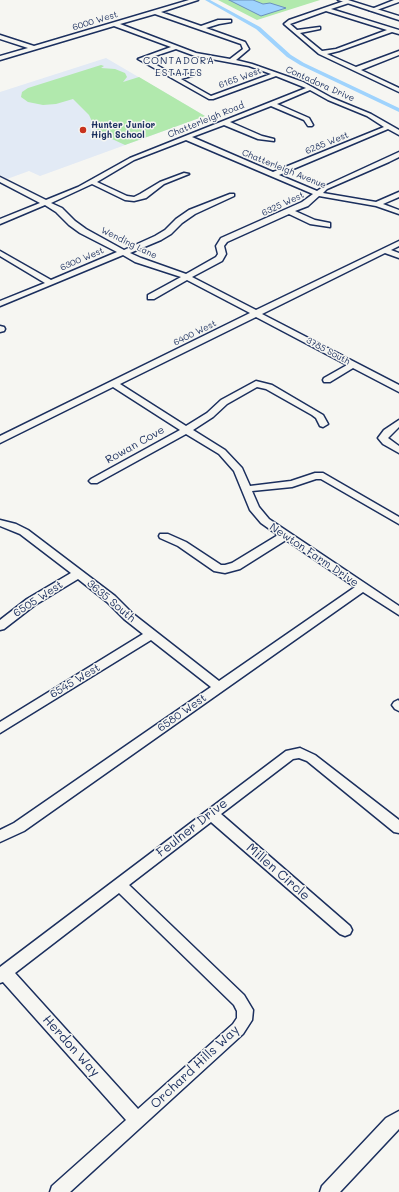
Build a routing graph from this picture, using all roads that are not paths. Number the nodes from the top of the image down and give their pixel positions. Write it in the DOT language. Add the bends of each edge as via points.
graph roads {
  1 [pos="195,0"];
  2 [pos="399,0"];
  3 [pos="344,1"];
  4 [pos="326,9"];
  5 [pos="372,10"];
  6 [pos="156,12"];
  7 [pos="399,18"];
  8 [pos="229,21"];
  9 [pos="115,24"];
  10 [pos="201,28"];
  11 [pos="318,28"];
  12 [pos="392,30"];
  13 [pos="295,32"];
  14 [pos="399,32"];
  15 [pos="0,37"];
  16 [pos="176,47"];
  17 [pos="34,48"];
  18 [pos="321,54"];
  19 [pos="399,54"];
  20 [pos="0,58"];
  21 [pos="232,61"];
  22 [pos="355,70"];
  23 [pos="193,74"];
  24 [pos="277,74"];
  25 [pos="176,78"];
  26 [pos="399,83"];
  27 [pos="391,86"];
  28 [pos="311,88"];
  29 [pos="399,90"];
  30 [pos="272,104"];
  31 [pos="226,123"];
  32 [pos="310,125"];
  33 [pos="388,127"];
  34 [pos="399,133"];
  35 [pos="188,138"];
  36 [pos="272,140"];
  37 [pos="399,154"];
  38 [pos="186,174"];
  39 [pos="273,175"];
  40 [pos="2,182"];
  41 [pos="92,182"];
  42 [pos="318,194"];
  43 [pos="399,194"];
  44 [pos="232,195"];
  45 [pos="44,202"];
  46 [pos="377,204"];
  47 [pos="288,212"];
  48 [pos="399,212"];
  49 [pos="0,222"];
  50 [pos="327,225"];
  51 [pos="399,243"];
  52 [pos="386,250"];
  53 [pos="124,252"];
  54 [pos="17,253"];
  55 [pos="4,255"];
  56 [pos="399,256"];
  57 [pos="187,277"];
  58 [pos="51,283"];
  59 [pos="151,297"];
  60 [pos="0,304"];
  61 [pos="256,314"];
  62 [pos="353,365"];
  63 [pos="327,380"];
  64 [pos="114,384"];
  65 [pos="399,389"];
  66 [pos="399,423"];
  67 [pos="323,424"];
  68 [pos="187,429"];
  69 [pos="0,440"];
  70 [pos="399,450"];
  71 [pos="94,481"];
  72 [pos="246,489"];
  73 [pos="399,521"];
  74 [pos="0,522"];
  75 [pos="164,536"];
  76 [pos="284,536"];
  77 [pos="78,574"];
  78 [pos="362,587"];
  79 [pos="399,611"];
  80 [pos="0,626"];
  81 [pos="151,634"];
  82 [pos="219,687"];
  83 [pos="0,728"];
  84 [pos="211,814"];
  85 [pos="399,828"];
  86 [pos="0,836"];
  87 [pos="119,884"];
  88 [pos="346,930"];
  89 [pos="2,974"];
  90 [pos="399,1119"];
  91 [pos="137,1120"];
  92 [pos="58,1192"];
  93 [pos="328,1192"];
  1 -- 6 [label="street, 6000 West"];
  2 -- 5 [label="street"];
  3 -- 4 [label="street"];
  3 -- 5 [label="main road"];
  4 -- 12 [label="street"];
  4 -- 13 [label="street" via="288,22 287,25"];
  5 -- 7 [label="main road"];
  6 -- 9 [label="street, 6000 West"];
  6 -- 10 [label="street"];
  8 -- 10 [label="street"];
  9 -- 16 [label="street, Contadora Drive"];
  9 -- 17 [label="street, 6000 West"];
  10 -- 21 [label="street" via="244,45 244,52"];
  11 -- 13 [label="street"];
  12 -- 14 [label="street"];
  12 -- 18 [label="street"];
  13 -- 18 [label="street"];
  15 -- 17 [label="street"];
  16 -- 21 [label="street, Contadora Drive" via="195,54"];
  16 -- 25 [label="street" via="141,59"];
  17 -- 20 [label="street, 6000 West"];
  18 -- 22 [label="street"];
  19 -- 22 [label="street"];
  21 -- 24 [label="street, Contadora Drive"];
  22 -- 27 [label="street"];
  23 -- 25 [label="street"];
  24 -- 25 [label="street, 6165 West" via="210,98"];
  24 -- 28 [label="street, Contadora Drive"];
  26 -- 27 [label="street"];
  27 -- 29 [label="street"];
  28 -- 30 [label="street, Chatterleigh Road"];
  28 -- 33 [label="street, Contadora Drive" via="369,115"];
  30 -- 31 [label="street, Chatterleigh Road"];
  30 -- 32 [label="street" via="307,119"];
  31 -- 35 [label="street, Chatterleigh Road"];
  31 -- 36 [label="street" via="260,138"];
  33 -- 34 [label="street, Contadora Drive"];
  33 -- 39 [label="street, 6285 West"];
  35 -- 39 [label="street, Chatterleigh Avenue"];
  35 -- 41 [label="street, Chatterleigh Road" via="132,159"];
  37 -- 42 [label="street, 6325 West"];
  38 -- 41 [label="street" via="134,199 125,198"];
  39 -- 42 [label="street, Chatterleigh Avenue"];
  40 -- 45 [label="street, Wending Lane"];
  41 -- 45 [label="street, Chatterleigh Road"];
  42 -- 46 [label="street, Chatterleigh Avenue"];
  42 -- 47 [label="street, 6325 West"];
  43 -- 46 [label="street"];
  44 -- 53 [label="street, 6300 West" via="192,212 166,233"];
  45 -- 49 [label="street, Chatterleigh Road"];
  45 -- 53 [label="street, Wending Lane" via="59,210 79,228"];
  46 -- 48 [label="street, Chatterleigh Avenue"];
  47 -- 50 [label="street"];
  47 -- 57 [label="street, 6325 West" via="223,241 219,259"];
  51 -- 52 [label="street, 6400 West"];
  52 -- 56 [label="street"];
  52 -- 61 [label="street, 6400 West"];
  53 -- 57 [label="street, Wending Lane" via="148,264"];
  53 -- 58 [label="street, 6300 West"];
  54 -- 55 [label="street"];
  55 -- 58 [label="street"];
  57 -- 59 [label="street"];
  57 -- 61 [label="street, Wending Lane"];
  58 -- 60 [label="street, 6300 West"];
  61 -- 62 [label="street, 3785 South"];
  61 -- 64 [label="street, 6400 West"];
  62 -- 63 [label="street"];
  62 -- 65 [label="street, 3785 South"];
  64 -- 68 [label="street, Newton Farm Drive"];
  64 -- 69 [label="street, 6400 West"];
  66 -- 70 [label="street" via="384,435 384,439"];
  67 -- 68 [label="street, Rowan Cove" via="315,413 259,384 226,400 210,415"];
  68 -- 71 [label="street, Rowan Cove"];
  68 -- 72 [label="street, Newton Farm Drive" via="231,460 242,475"];
  72 -- 73 [label="street" via="292,484 314,476 322,476"];
  72 -- 76 [label="street, Newton Farm Drive" via="257,513 269,526"];
  74 -- 77 [label="street, 3635 South" via="20,530"];
  75 -- 76 [label="street" via="182,544 218,568 225,569 236,566"];
  76 -- 78 [label="street, Newton Farm Drive"];
  77 -- 80 [label="street, 6505 West" via="30,602"];
  77 -- 81 [label="street, 3635 South"];
  78 -- 79 [label="street, Newton Farm Drive"];
  78 -- 82 [label="street, 6580 West"];
  81 -- 82 [label="street, 3635 South"];
  81 -- 83 [label="street, 6545 West"];
  82 -- 86 [label="street, 6580 West" via="22,824"];
  84 -- 85 [label="street, Feulner Drive" via="287,755 296,752 311,758"];
  84 -- 87 [label="street, Feulner Drive"];
  84 -- 88 [label="street, Millen Circle"];
  87 -- 89 [label="street, Feulner Drive"];
  87 -- 91 [label="street, Orchard Hills Way" via="240,1000 245,1010 244,1020 238,1029"];
  89 -- 91 [label="street, Herdon Way"];
  90 -- 93 [label="street"];
  91 -- 92 [label="street, Orchard Hills Way"];
}
